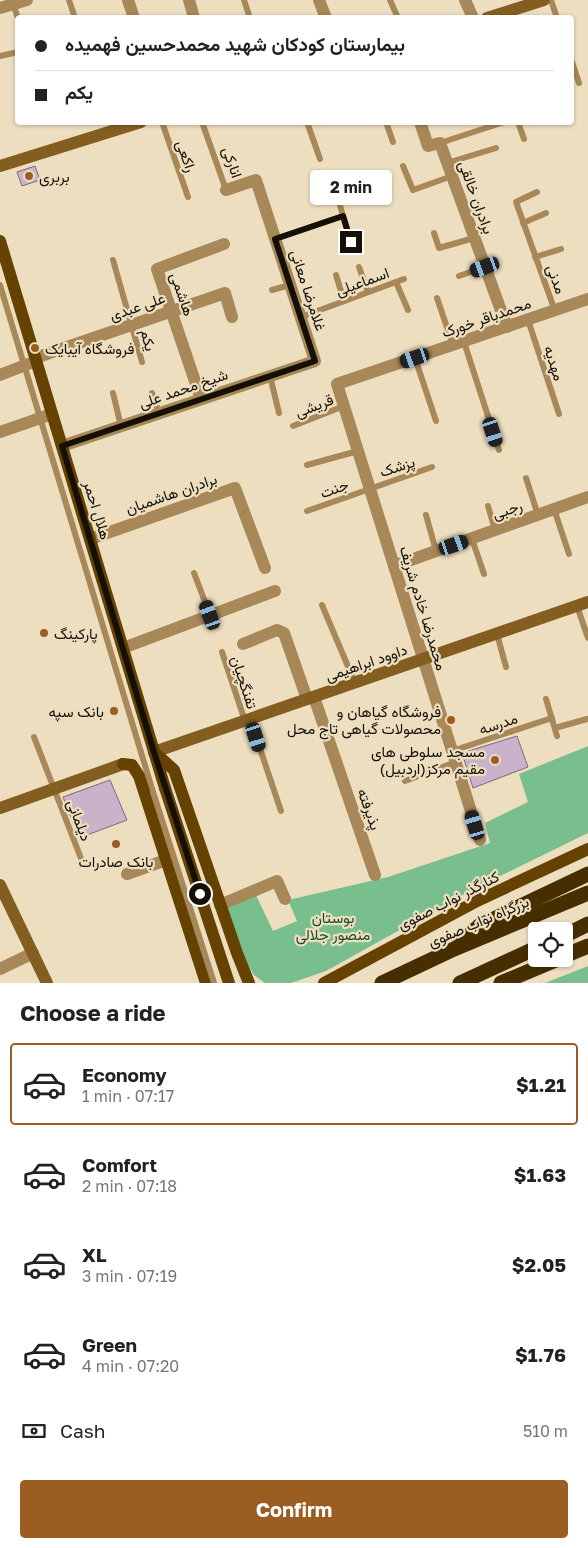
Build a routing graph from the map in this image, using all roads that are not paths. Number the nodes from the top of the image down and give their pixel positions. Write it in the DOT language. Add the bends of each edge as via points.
graph roads {
  1 [pos="27,0"];
  2 [pos="70,0"];
  3 [pos="128,0"];
  4 [pos="189,0"];
  5 [pos="244,0"];
  6 [pos="319,0"];
  7 [pos="390,0"];
  8 [pos="465,0"];
  9 [pos="544,0"];
  10 [pos="551,0"];
  11 [pos="13,2"];
  12 [pos="0,8"];
  13 [pos="17,15"];
  14 [pos="74,15"];
  15 [pos="133,15"];
  16 [pos="193,15"];
  17 [pos="249,15"];
  18 [pos="325,15"];
  19 [pos="397,15"];
  20 [pos="472,15"];
  21 [pos="496,15"];
  22 [pos="556,15"];
  23 [pos="15,53"];
  24 [pos="0,56"];
  25 [pos="574,68"];
  26 [pos="579,83"];
  27 [pos="132,125"];
  28 [pos="163,125"];
  29 [pos="203,125"];
  30 [pos="308,125"];
  31 [pos="387,125"];
  32 [pos="421,125"];
  33 [pos="494,125"];
  34 [pos="519,125"];
  35 [pos="524,139"];
  36 [pos="393,142"];
  37 [pos="440,142"];
  38 [pos="496,148"];
  39 [pos="320,159"];
  40 [pos="447,163"];
  41 [pos="0,166"];
  42 [pos="403,166"];
  43 [pos="452,176"];
  44 [pos="335,189"];
  45 [pos="226,190"];
  46 [pos="537,192"];
  47 [pos="188,197"];
  48 [pos="263,202"];
  49 [pos="546,213"];
  50 [pos="343,216"];
  51 [pos="523,223"];
  52 [pos="434,233"];
  53 [pos="474,238"];
  54 [pos="275,239"];
  55 [pos="351,242"];
  56 [pos="0,243"];
  57 [pos="224,244"];
  58 [pos="561,248"];
  59 [pos="536,257"];
  60 [pos="113,260"];
  61 [pos="359,267"];
  62 [pos="485,267"];
  63 [pos="336,275"];
  64 [pos="459,276"];
  65 [pos="404,279"];
  66 [pos="396,282"];
  67 [pos="0,285"];
  68 [pos="290,285"];
  69 [pos="272,290"];
  70 [pos="368,292"];
  71 [pos="437,298"];
  72 [pos="588,299"];
  73 [pos="344,301"];
  74 [pos="408,310"];
  75 [pos="171,311"];
  76 [pos="555,311"];
  77 [pos="232,317"];
  78 [pos="301,317"];
  79 [pos="528,320"];
  80 [pos="132,325"];
  81 [pos="507,327"];
  82 [pos="458,344"];
  83 [pos="415,358"];
  84 [pos="315,361"];
  85 [pos="32,362"];
  86 [pos="142,362"];
  87 [pos="0,375"];
  88 [pos="270,376"];
  89 [pos="337,384"];
  90 [pos="113,393"];
  91 [pos="152,393"];
  92 [pos="201,399"];
  93 [pos="344,406"];
  94 [pos="159,413"];
  95 [pos="279,413"];
  96 [pos="559,414"];
  97 [pos="46,416"];
  98 [pos="436,421"];
  99 [pos="121,426"];
  100 [pos="293,426"];
  101 [pos="0,432"];
  102 [pos="62,446"];
  103 [pos="499,450"];
  104 [pos="358,451"];
  105 [pos="307,465"];
  106 [pos="432,467"];
  107 [pos="526,478"];
  108 [pos="370,488"];
  109 [pos="588,498"];
  110 [pos="488,506"];
  111 [pos="554,510"];
  112 [pos="307,511"];
  113 [pos="426,515"];
  114 [pos="538,516"];
  115 [pos="495,530"];
  116 [pos="90,539"];
  117 [pos="472,539"];
  118 [pos="436,551"];
  119 [pos="569,554"];
  120 [pos="394,566"];
  121 [pos="264,568"];
  122 [pos="194,573"];
  123 [pos="484,574"];
  124 [pos="275,591"];
  125 [pos="322,604"];
  126 [pos="582,604"];
  127 [pos="210,615"];
  128 [pos="497,634"];
  129 [pos="588,638"];
  130 [pos="243,644"];
  131 [pos="123,648"];
  132 [pos="222,652"];
  133 [pos="423,659"];
  134 [pos="506,667"];
  135 [pos="355,682"];
  136 [pos="311,698"];
  137 [pos="546,699"];
  138 [pos="552,718"];
  139 [pos="588,719"];
  140 [pos="247,720"];
  141 [pos="555,728"];
  142 [pos="557,736"];
  143 [pos="34,738"];
  144 [pos="154,752"];
  145 [pos="454,757"];
  146 [pos="123,764"];
  147 [pos="405,781"];
  148 [pos="54,789"];
  149 [pos="0,808"];
  150 [pos="281,811"];
  151 [pos="480,840"];
  152 [pos="588,849"];
  153 [pos="166,860"];
  154 [pos="82,861"];
  155 [pos="127,874"];
  156 [pos="588,874"];
  157 [pos="376,875"];
  158 [pos="0,885"];
  159 [pos="588,893"];
  160 [pos="285,899"];
  161 [pos="220,905"];
  162 [pos="588,924"];
  163 [pos="573,932"];
  164 [pos="588,946"];
  165 [pos="454,949"];
  166 [pos="528,952"];
  167 [pos="573,952"];
  168 [pos="33,954"];
  169 [pos="539,967"];
  170 [pos="0,969"];
  171 [pos="48,983"];
  172 [pos="206,983"];
  173 [pos="214,983"];
  174 [pos="229,983"];
  175 [pos="249,983"];
  176 [pos="324,983"];
  177 [pos="382,983"];
  178 [pos="460,983"];
  179 [pos="500,983"];
  1 -- 11 [label="street"];
  2 -- 14 [label="lane"];
  3 -- 15 [label="street"];
  4 -- 16 [label="street"];
  5 -- 17 [label="lane"];
  6 -- 18 [label="street"];
  7 -- 19 [label="lane"];
  8 -- 20 [label="street"];
  9 -- 21 [label="street"];
  10 -- 22 [label="lane"];
  11 -- 12 [label="street"];
  11 -- 13 [label="lane"];
  23 -- 24 [label="lane"];
  25 -- 26 [label="lane"];
  27 -- 41 [label="street"];
  28 -- 47 [label="lane, راکعی"];
  29 -- 45 [label="lane, انارکی"];
  30 -- 39 [label="lane"];
  31 -- 36 [label="lane"];
  32 -- 37 [label="street" via="428,146"];
  33 -- 37 [label="lane"];
  34 -- 35 [label="lane"];
  37 -- 40 [label="street, برادران خالقی"];
  38 -- 40 [label="lane"];
  40 -- 43 [label="street, برادران خالقی"];
  42 -- 43 [label="lane" via="413,190"];
  43 -- 53 [label="street, برادران خالقی"];
  44 -- 50 [label="lane"];
  45 -- 48 [label="street, انارکی" via="256,180"];
  46 -- 51 [label="lane, مدنی" via="516,202"];
  48 -- 54 [label="street, غلامرضا معانی"];
  49 -- 51 [label="lane"];
  50 -- 54 [label="lane"];
  50 -- 55 [label="lane"];
  51 -- 59 [label="lane, مدنی"];
  52 -- 53 [label="lane" via="439,248"];
  53 -- 62 [label="street, برادران خالقی"];
  54 -- 68 [label="street, غلامرضا معانی"];
  56 -- 85 [label="main road, هلال احمر"];
  57 -- 75 [label="street, هاشمی" via="157,268"];
  58 -- 59 [label="lane, مدنی"];
  59 -- 76 [label="lane, مدنی"];
  60 -- 80 [label="lane, یکم"];
  61 -- 70 [label="lane"];
  62 -- 64 [label="lane"];
  62 -- 81 [label="street, برادران خالقی"];
  63 -- 73 [label="lane"];
  65 -- 66 [label="lane, اسماعیلی"];
  66 -- 70 [label="lane, اسماعیلی"];
  66 -- 74 [label="lane"];
  67 -- 85 [label="lane"];
  68 -- 69 [label="lane"];
  68 -- 78 [label="street, غلامرضا معانی"];
  70 -- 73 [label="lane, اسماعیلی"];
  71 -- 82 [label="lane"];
  72 -- 76 [label="street, محمدباقر خورک"];
  73 -- 78 [label="lane, اسماعیلی"];
  75 -- 77 [label="street, علی عبدی" via="225,293"];
  75 -- 80 [label="street, علی عبدی"];
  75 -- 92 [label="street, هاشمی"];
  76 -- 79 [label="street, محمدباقر خورک"];
  78 -- 84 [label="street, غلامرضا معانی"];
  79 -- 81 [label="street, محمدباقر خورک"];
  79 -- 96 [label="lane, مهدیه"];
  80 -- 85 [label="street, علی عبدی"];
  80 -- 86 [label="lane, یکم"];
  81 -- 82 [label="street, محمدباقر خورک"];
  82 -- 83 [label="street, محمدباقر خورک"];
  82 -- 103 [label="lane"];
  83 -- 89 [label="street, محمدباقر خورک"];
  83 -- 98 [label="lane"];
  84 -- 88 [label="street, شیخ محمد علی"];
  85 -- 87 [label="street, علی عبدی"];
  85 -- 97 [label="main road, هلال احمر"];
  88 -- 92 [label="street, شیخ محمد علی"];
  88 -- 95 [label="lane"];
  89 -- 93 [label="street, محمدرضا خادم شریف"];
  90 -- 99 [label="lane"];
  91 -- 94 [label="lane"];
  92 -- 94 [label="street, شیخ محمد علی"];
  93 -- 100 [label="lane, قریشی"];
  93 -- 104 [label="street, محمدرضا خادم شریف"];
  94 -- 99 [label="street, شیخ محمد علی"];
  97 -- 101 [label="street"];
  97 -- 102 [label="main road, هلال احمر"];
  97 -- 173 [label="lane, bridge" via="153,792"];
  99 -- 102 [label="street, شیخ محمد علی"];
  102 -- 116 [label="main road, هلال احمر"];
  104 -- 105 [label="lane"];
  104 -- 108 [label="street, محمدرضا خادم شریف"];
  106 -- 108 [label="lane, پزشک"];
  107 -- 114 [label="lane"];
  108 -- 112 [label="lane, جنت"];
  108 -- 120 [label="street, محمدرضا خادم شریف"];
  109 -- 111 [label="street, رجبی"];
  110 -- 115 [label="lane"];
  111 -- 114 [label="street, رجبی"];
  111 -- 119 [label="lane"];
  113 -- 118 [label="lane"];
  114 -- 115 [label="street, رجبی"];
  115 -- 117 [label="street, رجبی"];
  116 -- 121 [label="street, برادران هاشمیان" via="235,488"];
  116 -- 131 [label="main road, هلال احمر"];
  117 -- 118 [label="street, رجبی"];
  117 -- 123 [label="lane"];
  118 -- 120 [label="street, رجبی"];
  120 -- 133 [label="street, محمدرضا خادم شریف"];
  122 -- 127 [label="lane"];
  124 -- 127 [label="street"];
  125 -- 135 [label="lane"];
  126 -- 128 [label="street, داوود ابراهیمی"];
  126 -- 129 [label="lane"];
  127 -- 131 [label="street"];
  128 -- 133 [label="street, داوود ابراهیمی"];
  128 -- 134 [label="lane"];
  130 -- 136 [label="street, پذیرفته" via="277,630 284,633"];
  131 -- 144 [label="main road, هلال احمر"];
  132 -- 140 [label="lane, تفنگچیان"];
  133 -- 135 [label="street, داوود ابراهیمی"];
  133 -- 145 [label="street, محمدرضا خادم شریف"];
  135 -- 136 [label="street, داوود ابراهیمی"];
  136 -- 140 [label="street, داوود ابراهیمی"];
  136 -- 157 [label="street, پذیرفته"];
  137 -- 138 [label="lane"];
  138 -- 141 [label="lane"];
  138 -- 145 [label="lane, مدرسه"];
  139 -- 141 [label="lane"];
  140 -- 144 [label="street, داوود ابراهیمی"];
  140 -- 150 [label="lane, تفنگچیان"];
  141 -- 142 [label="lane"];
  143 -- 148 [label="lane, دیلمانی"];
  144 -- 161 [label="main road" via="174,770"];
  144 -- 174 [label="main road, هلال احمر, bridge"];
  145 -- 147 [label="lane, مدرسه"];
  145 -- 151 [label="street, محمدرضا خادم شریف"];
  146 -- 148 [label="street"];
  146 -- 153 [label="main road" via="132,765 139,776"];
  148 -- 149 [label="street"];
  148 -- 154 [label="lane, دیلمانی"];
  152 -- 176 [label="main road, کنارگذر نواب صفوی" via="477,901"];
  153 -- 155 [label="street"];
  153 -- 172 [label="main road"];
  156 -- 165 [label="highway" via="478,926"];
  158 -- 168 [label="street"];
  159 -- 165 [label="highway, بزرگراه نواب صفوی"];
  160 -- 161 [label="street" via="277,881"];
  161 -- 175 [label="main road"];
  162 -- 163 [label="highway"];
  164 -- 167 [label="highway"];
  165 -- 177 [label="highway, بزرگراه نواب صفوی"];
  166 -- 178 [label="highway"];
  168 -- 170 [label="street"];
  168 -- 171 [label="street"];
  169 -- 179 [label="highway"];
}
